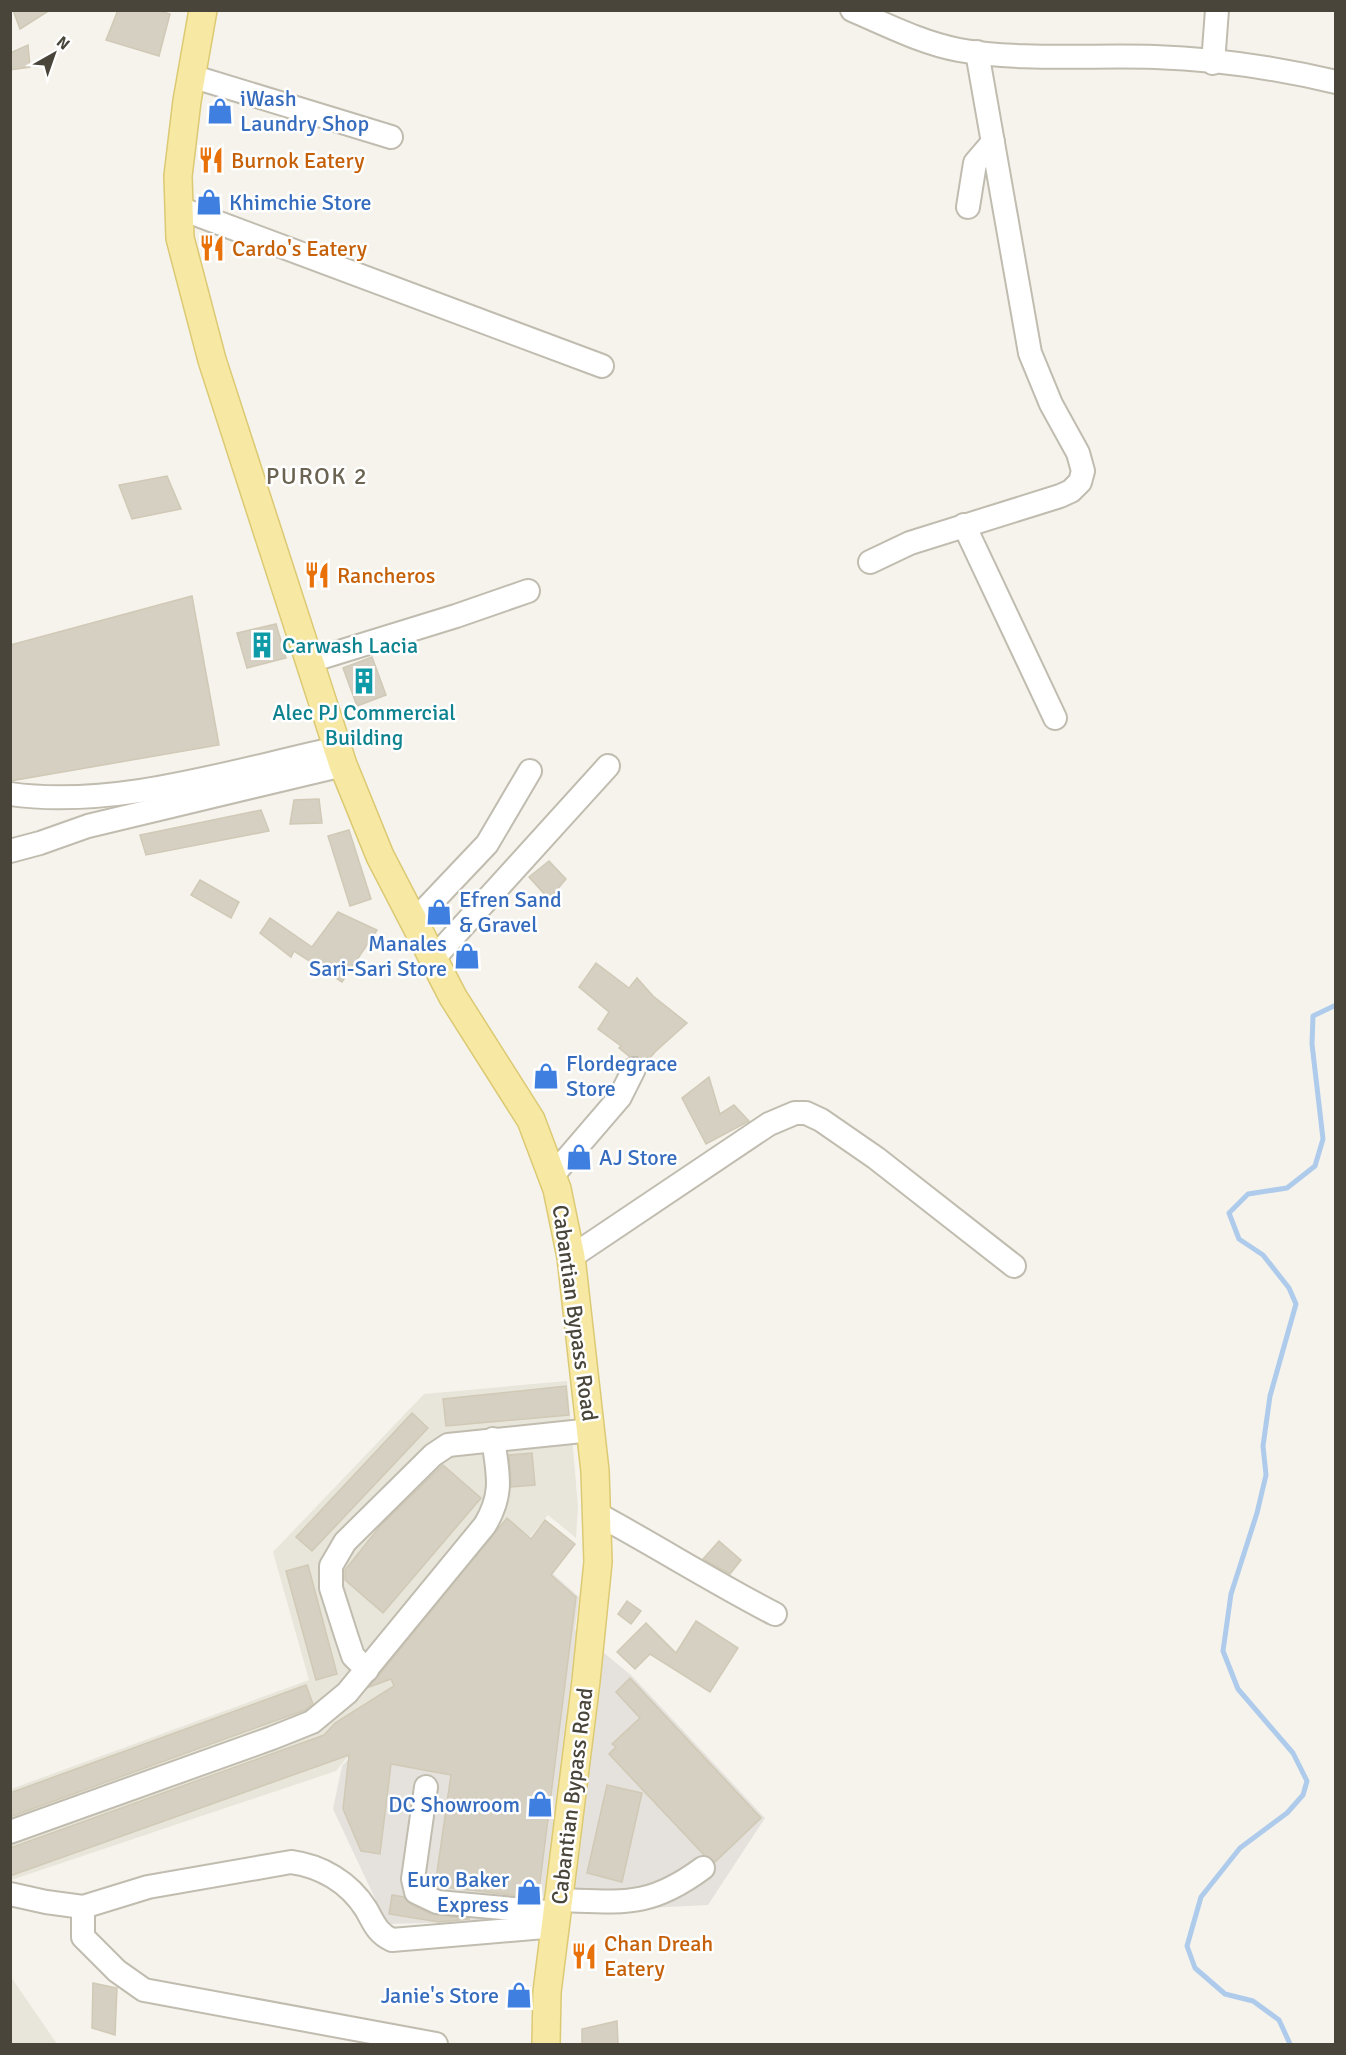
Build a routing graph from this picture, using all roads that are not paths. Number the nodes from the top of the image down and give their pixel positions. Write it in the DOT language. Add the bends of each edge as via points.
graph roads {
  1 [pos="203,10"];
  2 [pos="852,10"];
  3 [pos="1217,10"];
  4 [pos="977,52"];
  5 [pos="1213,63"];
  6 [pos="191,76"];
  7 [pos="1335,82"];
  8 [pos="391,137"];
  9 [pos="993,142"];
  10 [pos="968,207"];
  11 [pos="179,208"];
  12 [pos="602,366"];
  13 [pos="963,525"];
  14 [pos="870,562"];
  15 [pos="528,591"];
  16 [pos="310,661"];
  17 [pos="1055,718"];
  18 [pos="341,757"];
  19 [pos="608,766"];
  20 [pos="530,771"];
  21 [pos="10,794"];
  22 [pos="10,851"];
  23 [pos="414,921"];
  24 [pos="434,958"];
  25 [pos="634,1069"];
  26 [pos="553,1175"];
  27 [pos="571,1257"];
  28 [pos="1014,1266"];
  29 [pos="591,1430"];
  30 [pos="493,1439"];
  31 [pos="599,1515"];
  32 [pos="775,1614"];
  33 [pos="367,1670"];
  34 [pos="426,1787"];
  35 [pos="10,1832"];
  36 [pos="704,1868"];
  37 [pos="10,1894"];
  38 [pos="83,1906"];
  39 [pos="558,1913"];
  40 [pos="436,2044"];
  41 [pos="546,2044"];
  1 -- 6 [label="main road, Cabantian Bypass Road"];
  2 -- 4 [label="street" via="920,38"];
  3 -- 5 [label="street"];
  4 -- 5 [label="street" via="1158,57"];
  4 -- 9 [label="street"];
  5 -- 7 [label="street" via="1290,71"];
  6 -- 8 [label="street"];
  6 -- 11 [label="main road, Cabantian Bypass Road" via="178,176"];
  9 -- 10 [label="street" via="975,164"];
  9 -- 13 [label="street" via="1030,353 1083,471 1080,482 1060,496"];
  11 -- 12 [label="street"];
  11 -- 16 [label="main road, Cabantian Bypass Road" via="180,238 212,360"];
  13 -- 14 [label="street"];
  13 -- 17 [label="street"];
  15 -- 16 [label="street"];
  16 -- 18 [label="main road, Cabantian Bypass Road"];
  18 -- 21 [label="street" via="120,794 65,798"];
  18 -- 22 [label="street"];
  18 -- 23 [label="main road, Cabantian Bypass Road" via="380,856"];
  19 -- 24 [label="street"];
  20 -- 23 [label="street" via="487,844"];
  23 -- 24 [label="main road, Cabantian Bypass Road"];
  24 -- 26 [label="main road, Cabantian Bypass Road" via="453,997 531,1120"];
  25 -- 26 [label="street" via="620,1097"];
  26 -- 27 [label="main road, Cabantian Bypass Road"];
  27 -- 28 [label="street" via="770,1124 795,1113 806,1113 867,1152"];
  27 -- 29 [label="main road, Cabantian Bypass Road"];
  29 -- 30 [label="street"];
  29 -- 31 [label="main road, Cabantian Bypass Road"];
  30 -- 33 [label="street" via="499,1479 495,1508"];
  30 -- 33 [label="street" via="457,1442 440,1449 335,1554 330,1576 332,1588 353,1656"];
  31 -- 32 [label="street"];
  31 -- 39 [label="main road, Cabantian Bypass Road" via="594,1615"];
  33 -- 35 [label="street" via="312,1722"];
  34 -- 39 [label="street" via="413,1879 416,1892 437,1902"];
  36 -- 39 [label="street" via="678,1887 657,1896"];
  37 -- 38 [label="street"];
  38 -- 39 [label="street" via="148,1887 291,1862 312,1865 333,1876 365,1907 382,1935 392,1940"];
  38 -- 40 [label="street" via="83,1937 117,1971 144,1990"];
  39 -- 41 [label="main road, Cabantian Bypass Road"];
}
